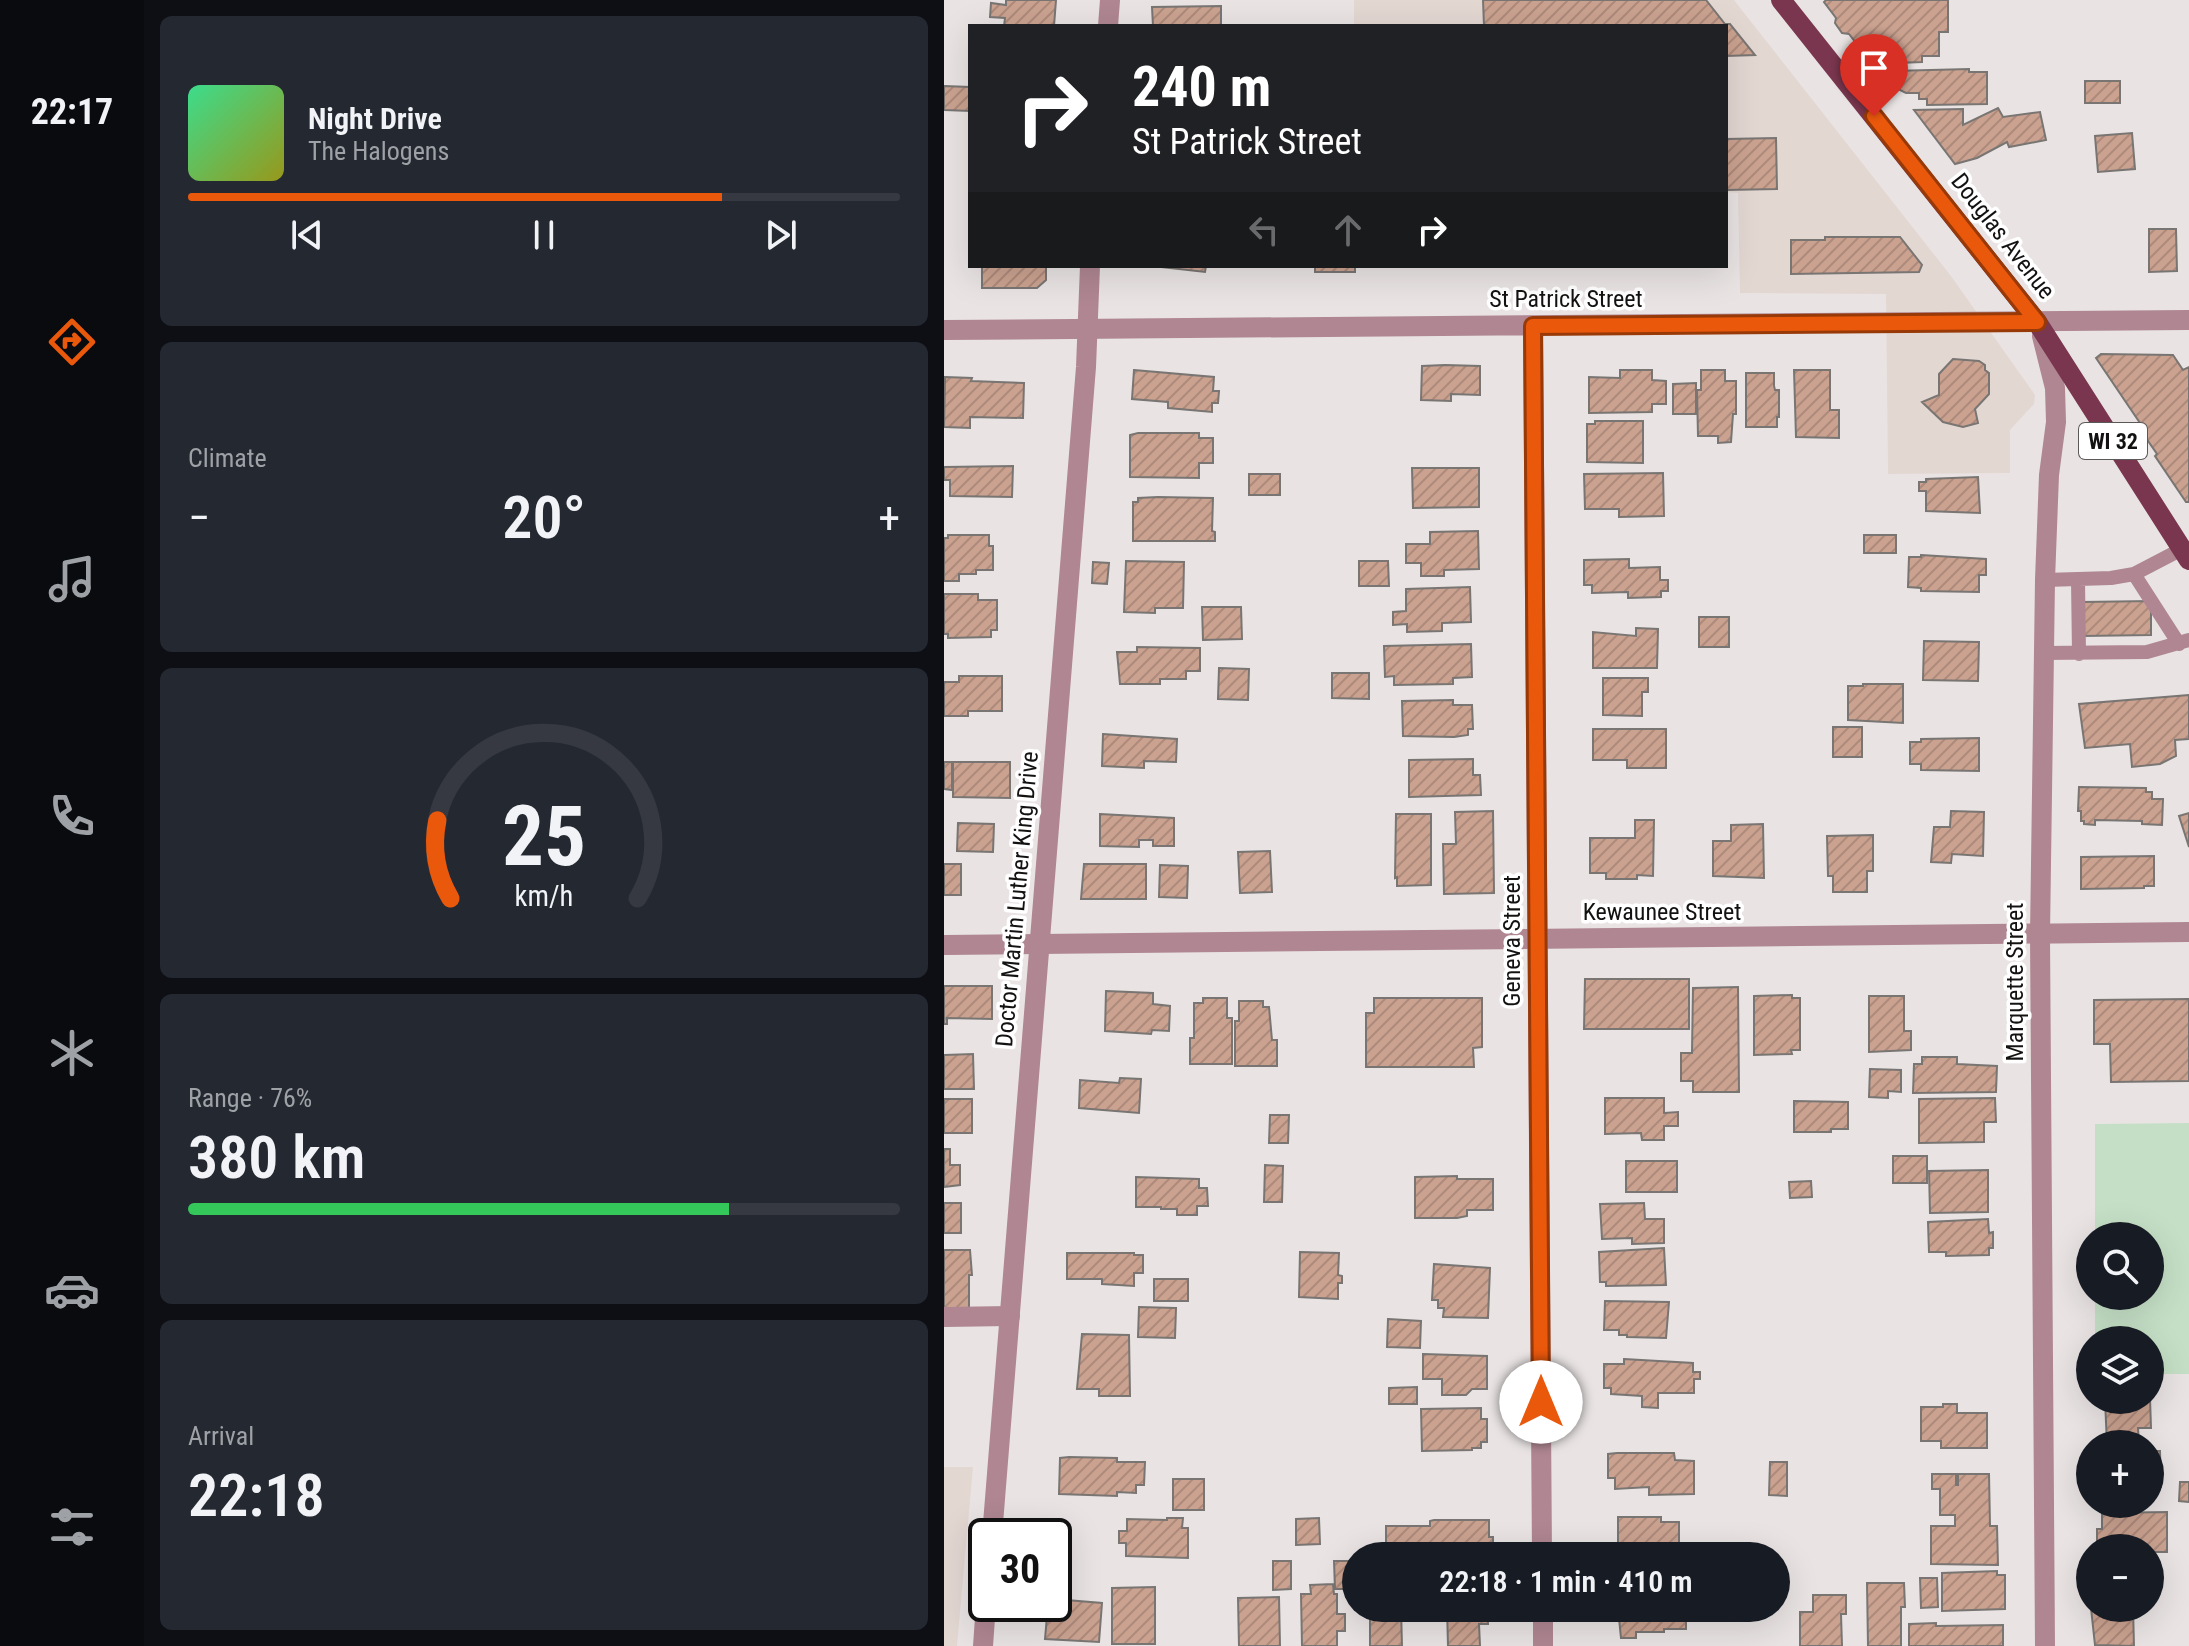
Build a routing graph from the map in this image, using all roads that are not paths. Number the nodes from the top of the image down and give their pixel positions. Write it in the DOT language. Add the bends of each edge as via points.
graph roads {
  1 [pos="1110,0"];
  2 [pos="1781,0"];
  3 [pos="1108,24"];
  4 [pos="1090,268"];
  5 [pos="2189,320"];
  6 [pos="2037,322"];
  7 [pos="1533,326"];
  8 [pos="1087,329"];
  9 [pos="944,330"];
  10 [pos="2186,555"];
  11 [pos="2134,574"];
  12 [pos="2045,580"];
  13 [pos="2078,580"];
  14 [pos="2184,642"];
  15 [pos="2044,653"];
  16 [pos="2079,654"];
  17 [pos="2189,932"];
  18 [pos="2040,935"];
  19 [pos="1538,939"];
  20 [pos="1040,944"];
  21 [pos="944,945"];
  22 [pos="1010,1316"];
  23 [pos="944,1317"];
  24 [pos="993,1518"];
  25 [pos="1542,1542"];
  26 [pos="985,1622"];
  27 [pos="1543,1622"];
  28 [pos="983,1646"];
  29 [pos="1543,1646"];
  30 [pos="2045,1646"];
  1 -- 3 [label="street"];
  2 -- 6 [label="main road, Douglas Avenue / WI 32"];
  4 -- 8 [label="street, Doctor Martin Luther King Drive"];
  5 -- 6 [label="street, St Patrick Street"];
  6 -- 7 [label="street, St Patrick Street"];
  6 -- 10 [label="main road, Douglas Avenue / WI 32"];
  6 -- 12 [label="street, Marquette Street" via="2055,388"];
  7 -- 8 [label="street, St Patrick Street"];
  7 -- 19 [label="street, Geneva Street"];
  8 -- 9 [label="street, St Patrick Street"];
  8 -- 20 [label="street, Doctor Martin Luther King Drive"];
  10 -- 11 [label="lane"];
  11 -- 13 [label="lane"];
  11 -- 14 [label="lane"];
  12 -- 13 [label="lane"];
  12 -- 15 [label="street, Marquette Street"];
  13 -- 16 [label="lane"];
  14 -- 16 [label="lane" via="2147,652"];
  15 -- 16 [label="lane"];
  15 -- 18 [label="street, Marquette Street"];
  17 -- 18 [label="street, Kewaunee Street"];
  18 -- 19 [label="street, Kewaunee Street"];
  18 -- 30 [label="street, Marquette Street"];
  19 -- 20 [label="street, Kewaunee Street"];
  19 -- 25 [label="street, Geneva Street"];
  20 -- 21 [label="street, Kewaunee Street"];
  20 -- 22 [label="street, Doctor Martin Luther King Drive"];
  22 -- 23 [label="street"];
  22 -- 24 [label="street, Doctor Martin Luther King Drive"];
  26 -- 28 [label="street"];
  27 -- 29 [label="street"];
}
